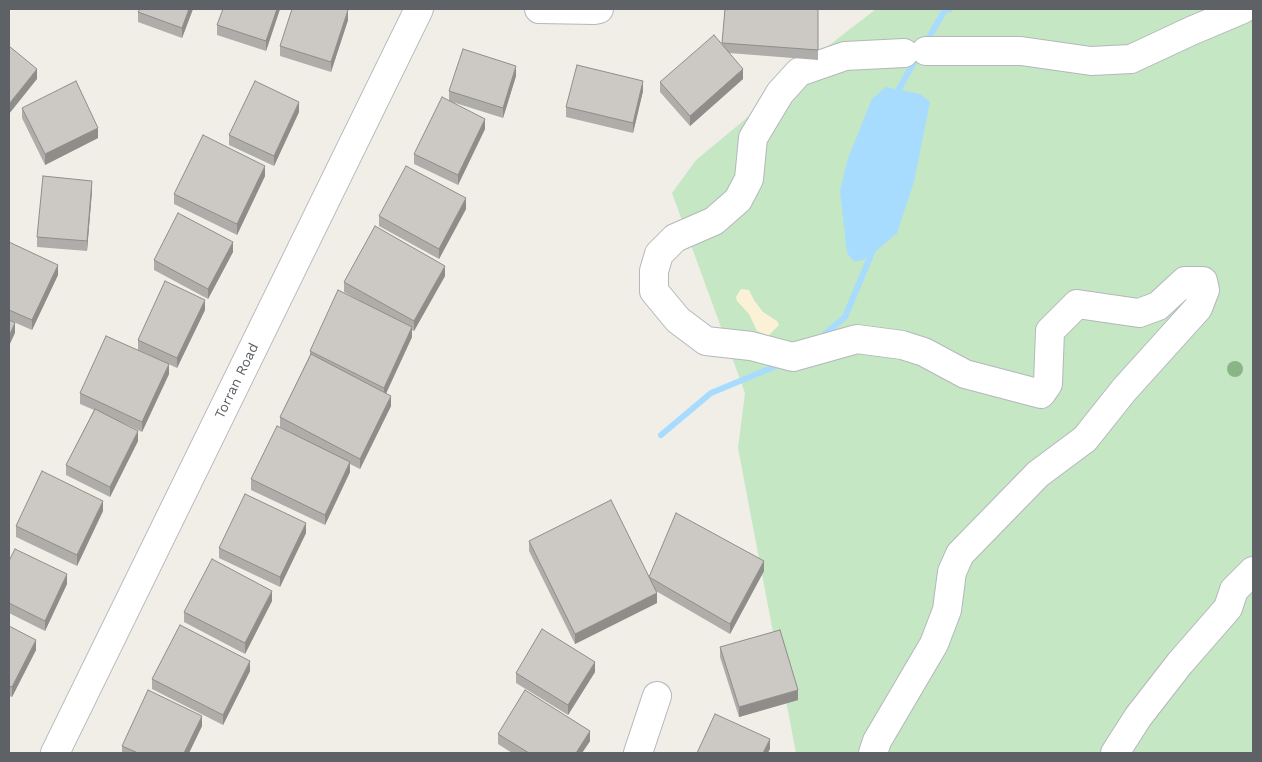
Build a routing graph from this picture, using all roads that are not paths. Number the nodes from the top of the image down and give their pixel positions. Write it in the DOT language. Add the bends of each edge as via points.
graph roads {
  1 [pos="419,9"];
  2 [pos="540,9"];
  3 [pos="599,9"];
  4 [pos="1243,9"];
  5 [pos="1253,571"];
  6 [pos="657,696"];
  7 [pos="55,753"];
  8 [pos="638,753"];
  9 [pos="873,753"];
  10 [pos="1115,753"];
  1 -- 7 [label="street, Torran Road"];
  2 -- 3 [label="street"];
  4 -- 9 [label="street" via="1131,59 1091,61 1020,51 915,52 845,56 799,72 780,93 753,138 749,179 738,200 714,221 675,238 659,254 654,271 654,291 678,320 706,341 751,346 792,357 857,339 902,345 924,352 965,374 1041,394 1048,384 1050,331 1077,304 1139,313 1158,306 1185,281 1203,281 1205,290 1198,308 1124,390 1086,439 1038,474 960,554 952,572 947,610 934,644 876,741"];
  5 -- 10 [label="street" via="1234,590 1228,608 1180,663"];
  6 -- 8 [label="street"];
}
